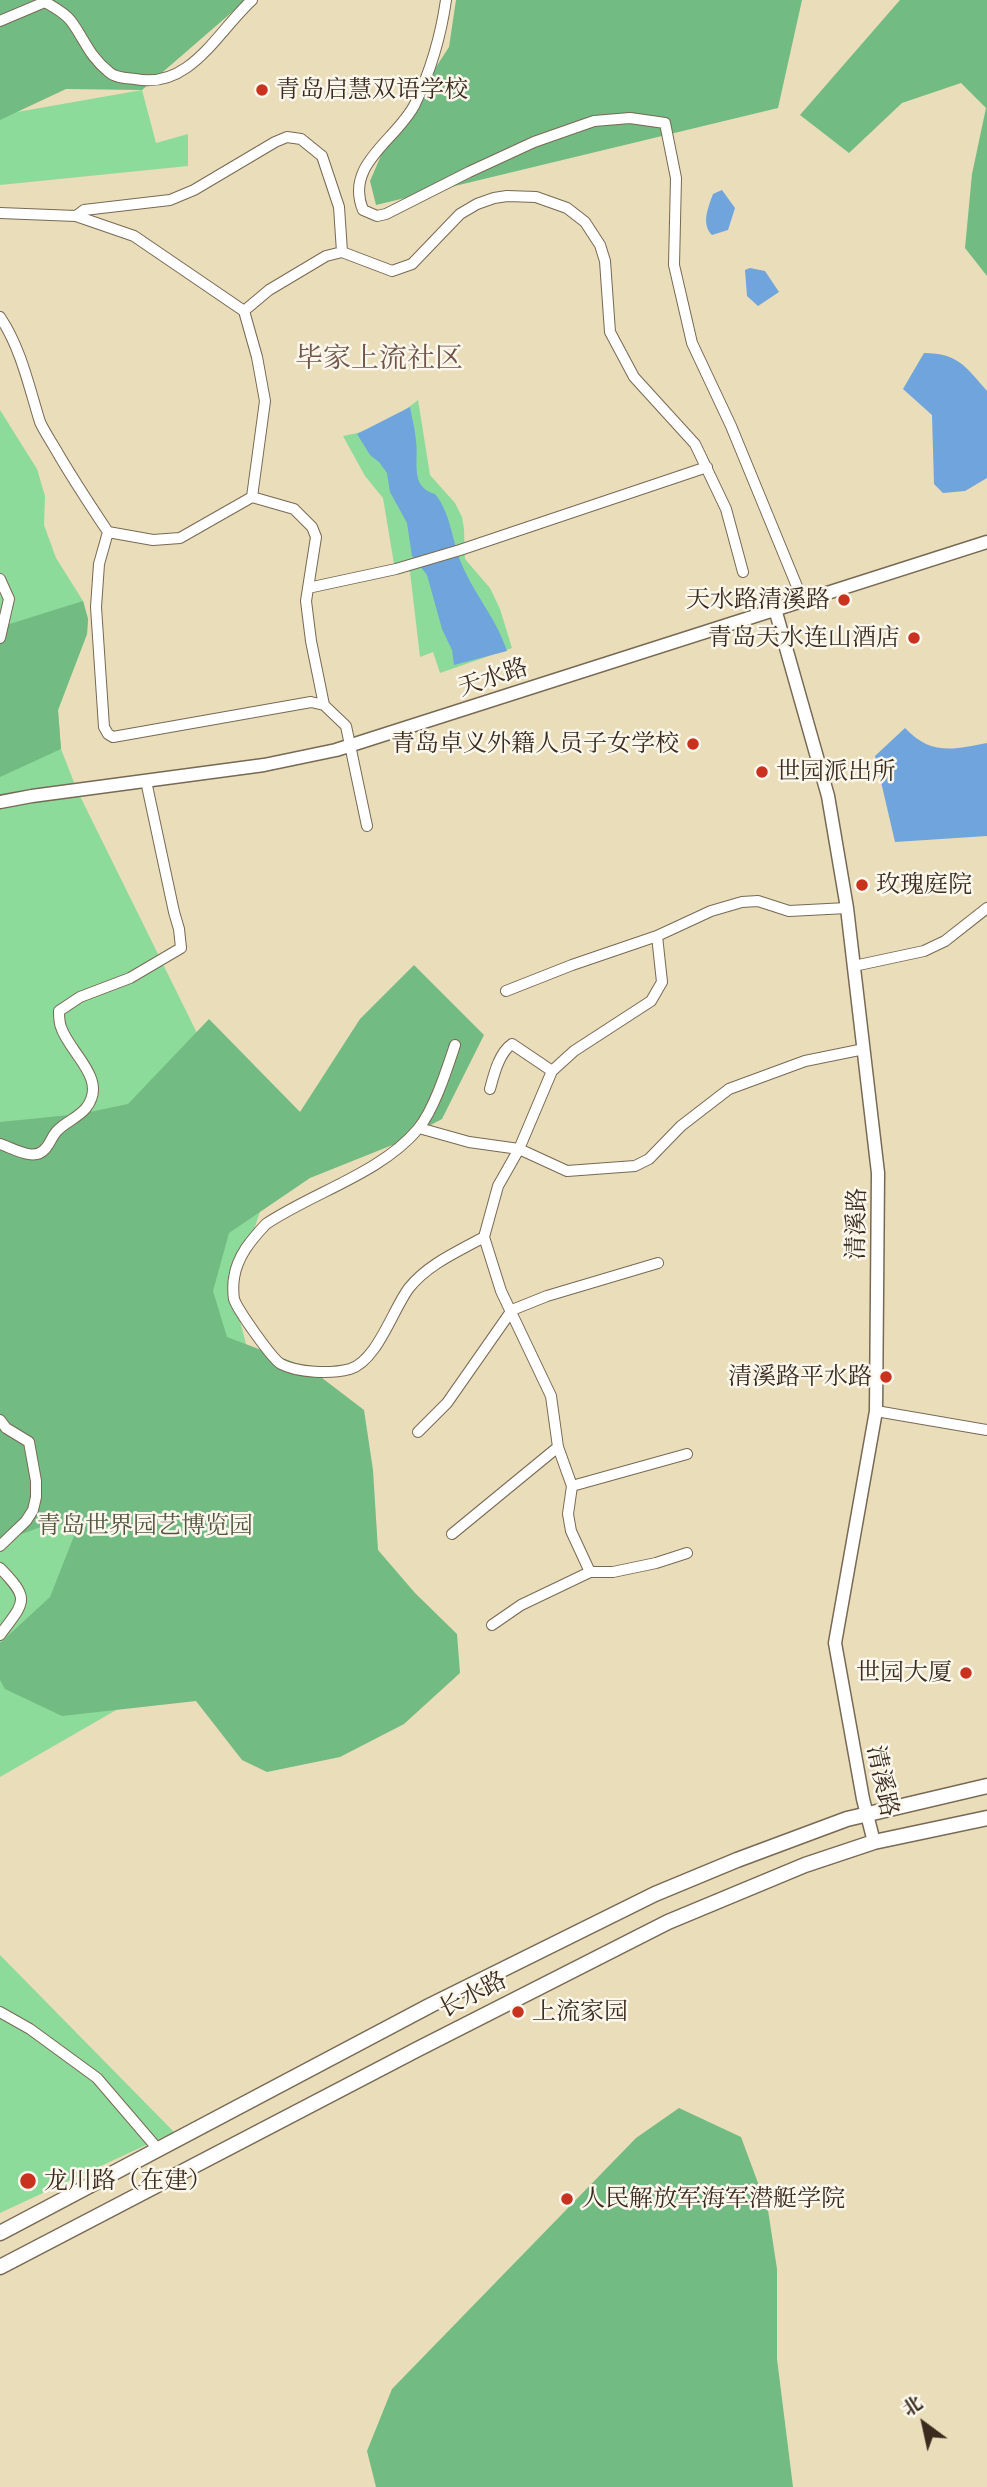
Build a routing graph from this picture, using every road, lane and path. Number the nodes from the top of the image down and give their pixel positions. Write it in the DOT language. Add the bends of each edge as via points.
graph roads {
  1 [pos="252,0"];
  2 [pos="446,0"];
  3 [pos="0,21"];
  4 [pos="0,213"];
  5 [pos="76,216"];
  6 [pos="342,252"];
  7 [pos="244,311"];
  8 [pos="0,317"];
  9 [pos="707,467"];
  10 [pos="252,497"];
  11 [pos="108,532"];
  12 [pos="987,542"];
  13 [pos="744,572"];
  14 [pos="0,579"];
  15 [pos="308,588"];
  16 [pos="803,601"];
  17 [pos="775,610"];
  18 [pos="0,638"];
  19 [pos="324,705"];
  20 [pos="350,745"];
  21 [pos="146,781"];
  22 [pos="0,802"];
  23 [pos="367,826"];
  24 [pos="847,908"];
  25 [pos="987,908"];
  26 [pos="657,936"];
  27 [pos="854,966"];
  28 [pos="506,991"];
  29 [pos="455,1045"];
  30 [pos="864,1049"];
  31 [pos="552,1071"];
  32 [pos="489,1089"];
  33 [pos="419,1128"];
  34 [pos="0,1143"];
  35 [pos="519,1149"];
  36 [pos="484,1237"];
  37 [pos="658,1263"];
  38 [pos="512,1310"];
  39 [pos="876,1410"];
  40 [pos="0,1420"];
  41 [pos="987,1430"];
  42 [pos="418,1432"];
  43 [pos="558,1447"];
  44 [pos="687,1454"];
  45 [pos="572,1486"];
  46 [pos="452,1534"];
  47 [pos="0,1546"];
  48 [pos="687,1553"];
  49 [pos="0,1568"];
  50 [pos="590,1572"];
  51 [pos="492,1625"];
  52 [pos="0,1634"];
  53 [pos="987,1786"];
  54 [pos="866,1814"];
  55 [pos="987,1818"];
  56 [pos="874,1842"];
  57 [pos="0,2012"];
  58 [pos="157,2148"];
  59 [pos="0,2233"];
  60 [pos="2,2268"];
  1 -- 3 [label="street" via="200,58 170,78 150,82 112,75 87,50 70,19 46,2"];
  2 -- 16 [label="street" via="435,51 415,105 361,175 363,210 377,216 386,214 534,142 594,121 630,118 665,123 676,178 674,265 692,343"];
  4 -- 5 [label="street"];
  5 -- 6 [label="street" via="84,211 170,200 287,137 301,139 322,156 339,207"];
  5 -- 7 [label="street" via="134,236"];
  6 -- 7 [label="street" via="326,256 269,290"];
  6 -- 9 [label="street" via="392,271 412,264 447,225 477,204 507,196 536,197 567,208 585,222 600,245 610,332 634,377 695,444"];
  7 -- 10 [label="street" via="265,401"];
  8 -- 11 [label="street" via="29,381 41,423"];
  9 -- 13 [label="street" via="726,509"];
  9 -- 15 [label="street" via="460,550"];
  10 -- 11 [label="street" via="180,538 153,540"];
  10 -- 15 [label="street" via="294,509 312,527 316,537"];
  11 -- 19 [label="street" via="99,564 96,607 108,734 113,737 311,702"];
  12 -- 16 [label="street, 天水路"];
  14 -- 18 [label="street" via="9,599"];
  15 -- 19 [label="street" via="311,642"];
  16 -- 17 [label="street, 天水路"];
  17 -- 20 [label="street, 天水路"];
  17 -- 24 [label="street, 清溪路" via="828,796"];
  19 -- 20 [label="street" via="346,726"];
  20 -- 21 [label="street, 天水路" via="264,765"];
  20 -- 23 [label="street"];
  21 -- 22 [label="street, 天水路"];
  21 -- 34 [label="street" via="181,948 59,1011 62,1030 90,1075 91,1100 37,1154"];
  24 -- 26 [label="street" via="789,911 758,901 742,902"];
  24 -- 27 [label="street, 清溪路"];
  25 -- 27 [label="street" via="945,941 924,951"];
  26 -- 28 [label="street"];
  26 -- 31 [label="street" via="662,982 651,1001 573,1051"];
  27 -- 30 [label="street, 清溪路"];
  29 -- 33 [label="street"];
  30 -- 35 [label="street" via="805,1061 729,1089 635,1166 567,1171"];
  30 -- 39 [label="street, 清溪路" via="878,1173"];
  31 -- 32 [label="street" via="512,1044"];
  31 -- 35 [label="street"];
  33 -- 35 [label="street"];
  33 -- 36 [label="street" via="386,1158 266,1224 240,1257 234,1299 279,1363 295,1369 351,1369 366,1358 410,1287 439,1262"];
  35 -- 36 [label="street" via="498,1186"];
  36 -- 38 [label="street"];
  37 -- 38 [label="street"];
  38 -- 42 [label="street" via="447,1404"];
  38 -- 43 [label="street" via="551,1396"];
  39 -- 41 [label="street"];
  39 -- 54 [label="street, 清溪路" via="835,1643"];
  40 -- 47 [label="street" via="29,1442 36,1497 26,1521"];
  43 -- 45 [label="street"];
  43 -- 46 [label="street"];
  44 -- 45 [label="street"];
  45 -- 50 [label="street" via="571,1531"];
  48 -- 50 [label="street" via="613,1572"];
  49 -- 52 [label="street" via="22,1595"];
  50 -- 51 [label="street" via="521,1605"];
  53 -- 54 [label="main road, 长水路"];
  54 -- 56 [label="street, 清溪路"];
  54 -- 58 [label="main road, 长水路" via="654,1894"];
  55 -- 56 [label="main road, 长水路"];
  56 -- 60 [label="main road, 长水路" via="805,1865 668,1922"];
  57 -- 58 [label="street" via="97,2078"];
  58 -- 59 [label="main road, 长水路"];
}
